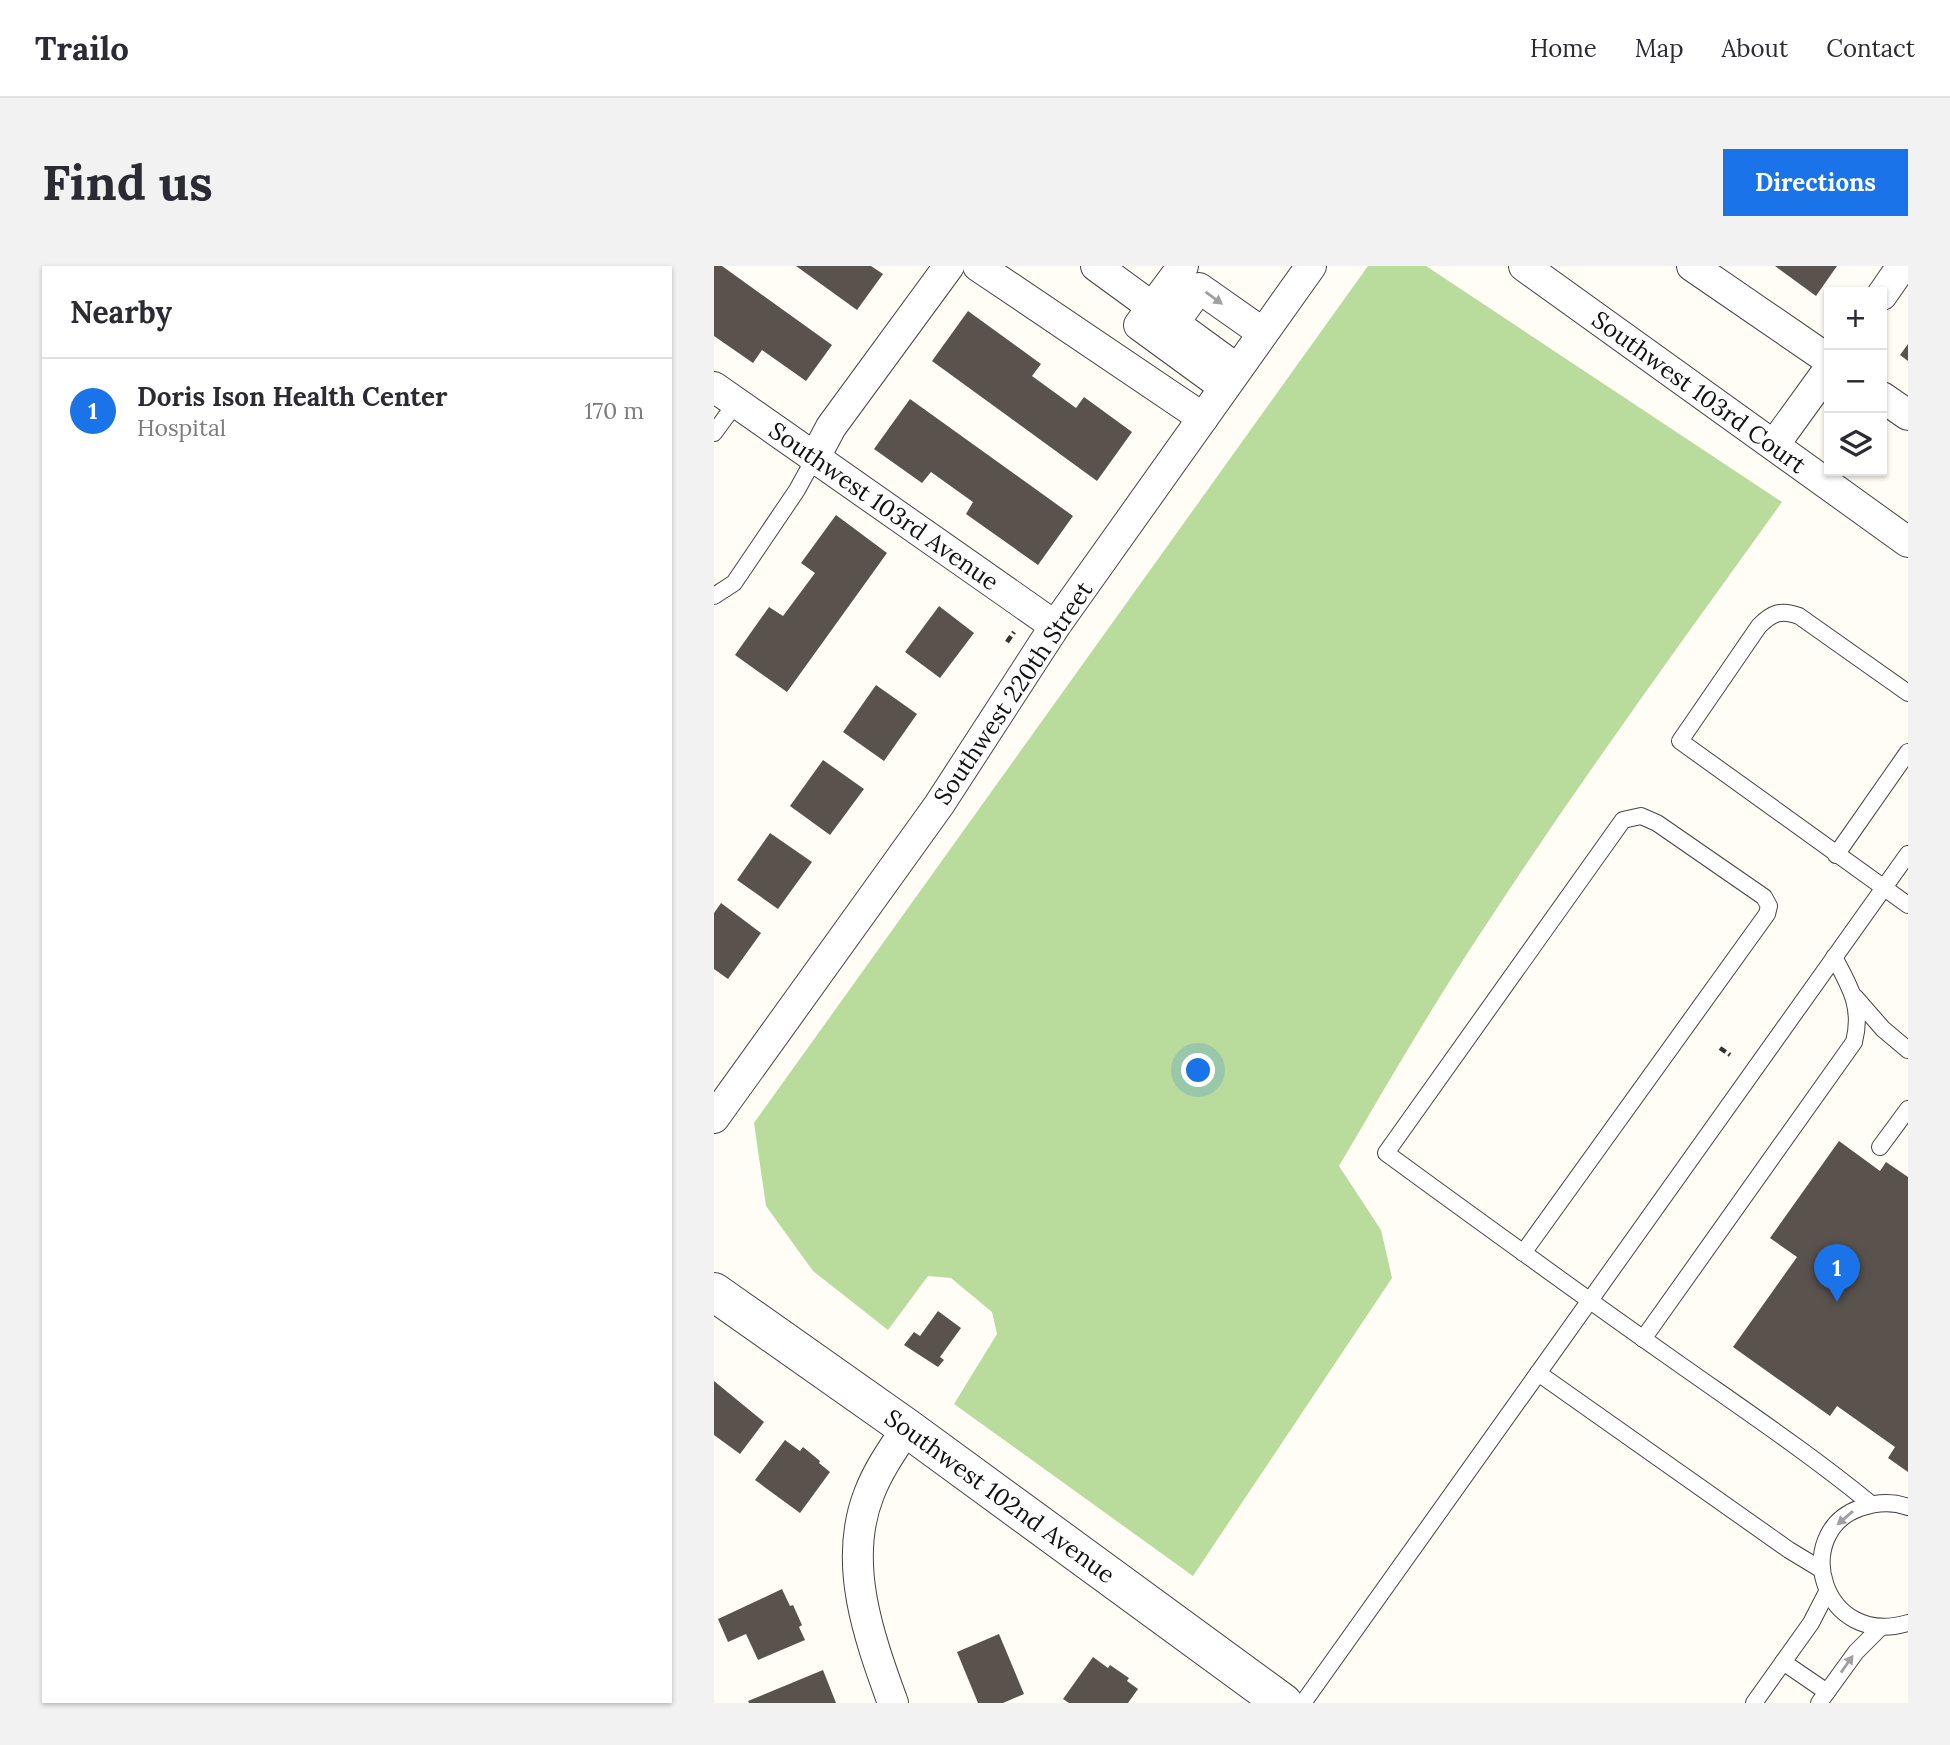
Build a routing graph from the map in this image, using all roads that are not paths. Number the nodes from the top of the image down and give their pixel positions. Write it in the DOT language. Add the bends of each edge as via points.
graph roads {
  1 [pos="949,266"];
  2 [pos="978,266"];
  3 [pos="1096,266"];
  4 [pos="1183,266"];
  5 [pos="1311,266"];
  6 [pos="1524,266"];
  7 [pos="1692,266"];
  8 [pos="1902,266"];
  9 [pos="1887,288"];
  10 [pos="1155,318"];
  11 [pos="1263,333"];
  12 [pos="1824,357"];
  13 [pos="1824,376"];
  14 [pos="1231,378"];
  15 [pos="725,395"];
  16 [pos="1887,400"];
  17 [pos="1908,415"];
  18 [pos="1203,418"];
  19 [pos="714,433"];
  20 [pos="1774,445"];
  21 [pos="814,458"];
  22 [pos="1908,542"];
  23 [pos="714,596"];
  24 [pos="1055,626"];
  25 [pos="1908,693"];
  26 [pos="1908,752"];
  27 [pos="1908,854"];
  28 [pos="1836,855"];
  29 [pos="1884,888"];
  30 [pos="1908,905"];
  31 [pos="1833,957"];
  32 [pos="1855,998"];
  33 [pos="1908,1050"];
  34 [pos="1908,1109"];
  35 [pos="714,1118"];
  36 [pos="1880,1147"];
  37 [pos="1523,1253"];
  38 [pos="714,1292"];
  39 [pos="1589,1300"];
  40 [pos="1643,1339"];
  41 [pos="1538,1373"];
  42 [pos="907,1429"];
  43 [pos="1871,1504"];
  44 [pos="1908,1507"];
  45 [pos="1822,1570"];
  46 [pos="1827,1592"];
  47 [pos="1908,1624"];
  48 [pos="1880,1628"];
  49 [pos="1783,1662"];
  50 [pos="1823,1698"];
  51 [pos="893,1703"];
  52 [pos="1283,1703"];
  53 [pos="1303,1703"];
  54 [pos="1754,1703"];
  1 -- 21 [label="street" via="831,427"];
  2 -- 18 [label="street"];
  3 -- 10 [label="street"];
  4 -- 10 [label="street"];
  5 -- 11 [label="street, Southwest 220th Street"];
  6 -- 20 [label="street, Southwest 103rd Court"];
  7 -- 12 [label="street"];
  8 -- 9 [label="street"];
  10 -- 11 [label="street, one-way" via="1199,288"];
  10 -- 14 [label="street"];
  11 -- 14 [label="street, Southwest 220th Street"];
  13 -- 20 [label="street"];
  14 -- 18 [label="street, Southwest 220th Street"];
  15 -- 19 [label="lane"];
  15 -- 21 [label="street, Southwest 103rd Avenue"];
  16 -- 17 [label="street"];
  18 -- 24 [label="street, Southwest 220th Street"];
  20 -- 22 [label="street, Southwest 103rd Court"];
  21 -- 23 [label="lane" via="734,583"];
  21 -- 24 [label="street, Southwest 103rd Avenue"];
  24 -- 35 [label="street, Southwest 220th Street" via="939,805"];
  25 -- 28 [label="lane" via="1799,616 1788,611 1772,614 1680,741"];
  26 -- 28 [label="lane"];
  27 -- 29 [label="lane"];
  28 -- 29 [label="lane"];
  29 -- 30 [label="lane"];
  29 -- 31 [label="lane"];
  31 -- 32 [label="lane"];
  31 -- 39 [label="lane"];
  32 -- 33 [label="lane"];
  32 -- 40 [label="lane" via="1859,1025 1854,1042"];
  34 -- 36 [label="lane"];
  37 -- 37 [label="lane" via="1385,1153 1623,820 1641,816 1764,897 1767,914"];
  37 -- 39 [label="lane"];
  38 -- 42 [label="street, Southwest 102nd Avenue"];
  39 -- 40 [label="lane"];
  39 -- 41 [label="lane"];
  40 -- 43 [label="lane"];
  41 -- 45 [label="lane"];
  41 -- 53 [label="lane"];
  42 -- 51 [label="street" via="869,1494 857,1544 868,1627"];
  42 -- 52 [label="street, Southwest 102nd Avenue"];
  43 -- 44 [label="lane"];
  43 -- 45 [label="lane, one-way" via="1847,1515 1829,1535"];
  45 -- 46 [label="lane"];
  46 -- 48 [label="lane" via="1849,1617"];
  46 -- 49 [label="lane"];
  47 -- 48 [label="lane"];
  50 -- 48 [label="lane, one-way"];
  49 -- 50 [label="lane"];
  49 -- 54 [label="lane"];
}
